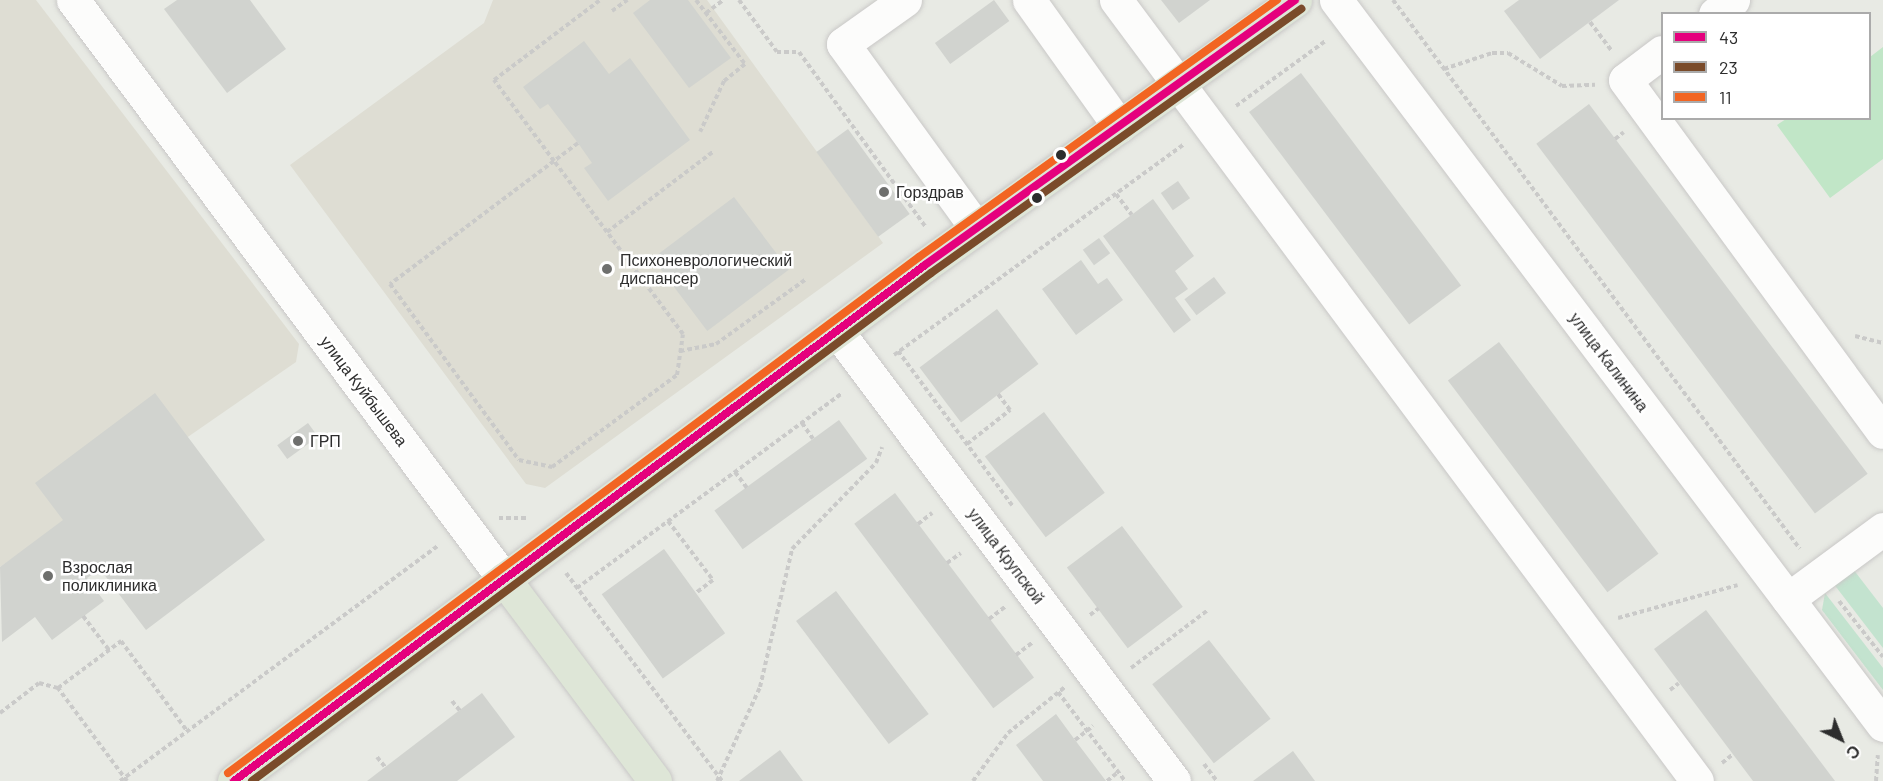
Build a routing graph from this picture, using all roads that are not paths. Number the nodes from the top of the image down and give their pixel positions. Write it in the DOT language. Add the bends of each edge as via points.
graph roads {
  1 [pos="73,0"];
  2 [pos="905,0"];
  3 [pos="1029,0"];
  4 [pos="1116,0"];
  5 [pos="1295,0"];
  6 [pos="1733,0"];
  7 [pos="1344,11"];
  8 [pos="1718,12"];
  9 [pos="1661,53"];
  10 [pos="1178,83"];
  11 [pos="1119,126"];
  12 [pos="976,228"];
  13 [pos="837,331"];
  14 [pos="1883,432"];
  15 [pos="1883,530"];
  16 [pos="504,579"];
  17 [pos="1779,588"];
  18 [pos="1883,725"];
  19 [pos="234,781"];
  20 [pos="655,781"];
  21 [pos="1174,781"];
  22 [pos="1697,781"];
  1 -- 16 [label="street, улица Куйбышева"];
  2 -- 12 [label="street" via="843,44"];
  3 -- 11 [label="street"];
  4 -- 10 [label="street"];
  5 -- 10 [label="main road"];
  6 -- 8 [label="street"];
  7 -- 17 [label="street, улица Калинина"];
  9 -- 14 [label="street" via="1625,80"];
  10 -- 11 [label="main road"];
  10 -- 22 [label="street"];
  11 -- 12 [label="main road"];
  12 -- 13 [label="main road"];
  13 -- 16 [label="main road"];
  13 -- 21 [label="street, улица Крупской"];
  15 -- 17 [label="street" via="1820,576"];
  16 -- 19 [label="main road"];
  16 -- 20 [label="main road, улица Куйбышева"];
  17 -- 18 [label="street, улица Калинина"];
}
